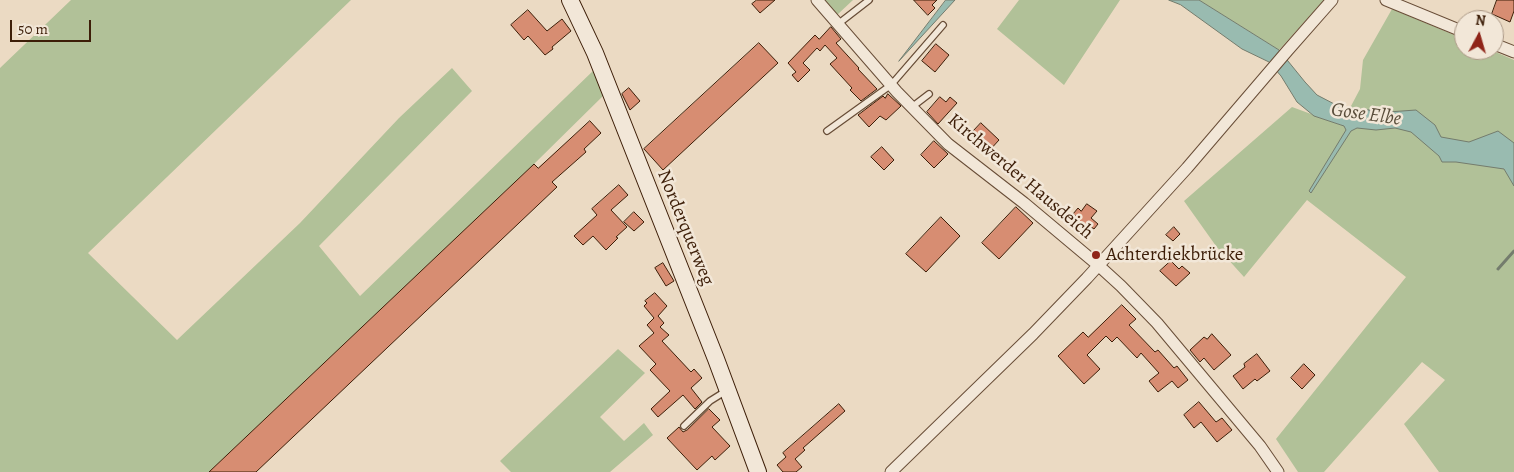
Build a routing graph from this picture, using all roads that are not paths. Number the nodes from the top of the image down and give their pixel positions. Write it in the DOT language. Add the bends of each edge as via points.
graph roads {
  1 [pos="570,0"];
  2 [pos="817,0"];
  3 [pos="869,0"];
  4 [pos="1332,0"];
  5 [pos="1386,0"];
  6 [pos="838,24"];
  7 [pos="943,25"];
  8 [pos="1454,28"];
  9 [pos="891,86"];
  10 [pos="929,94"];
  11 [pos="912,108"];
  12 [pos="827,131"];
  13 [pos="1098,265"];
  14 [pos="728,390"];
  15 [pos="684,426"];
  16 [pos="758,472"];
  17 [pos="891,472"];
  18 [pos="1278,472"];
  1 -- 14 [label="street, Norderquerweg" via="595,53"];
  2 -- 6 [label="street, Kirchwerder Hausdeich"];
  3 -- 6 [label="lane"];
  4 -- 13 [label="street" via="1187,168"];
  5 -- 8 [label="street"];
  6 -- 9 [label="street, Kirchwerder Hausdeich"];
  7 -- 9 [label="lane"];
  9 -- 11 [label="street, Kirchwerder Hausdeich"];
  9 -- 12 [label="lane"];
  10 -- 11 [label="lane"];
  11 -- 13 [label="street, Kirchwerder Hausdeich" via="948,144"];
  13 -- 17 [label="street" via="1033,334"];
  13 -- 18 [label="street, Kirchwerder Hausdeich" via="1157,323"];
  14 -- 15 [label="lane" via="710,401"];
  14 -- 16 [label="street, Norderquerweg"];
}
